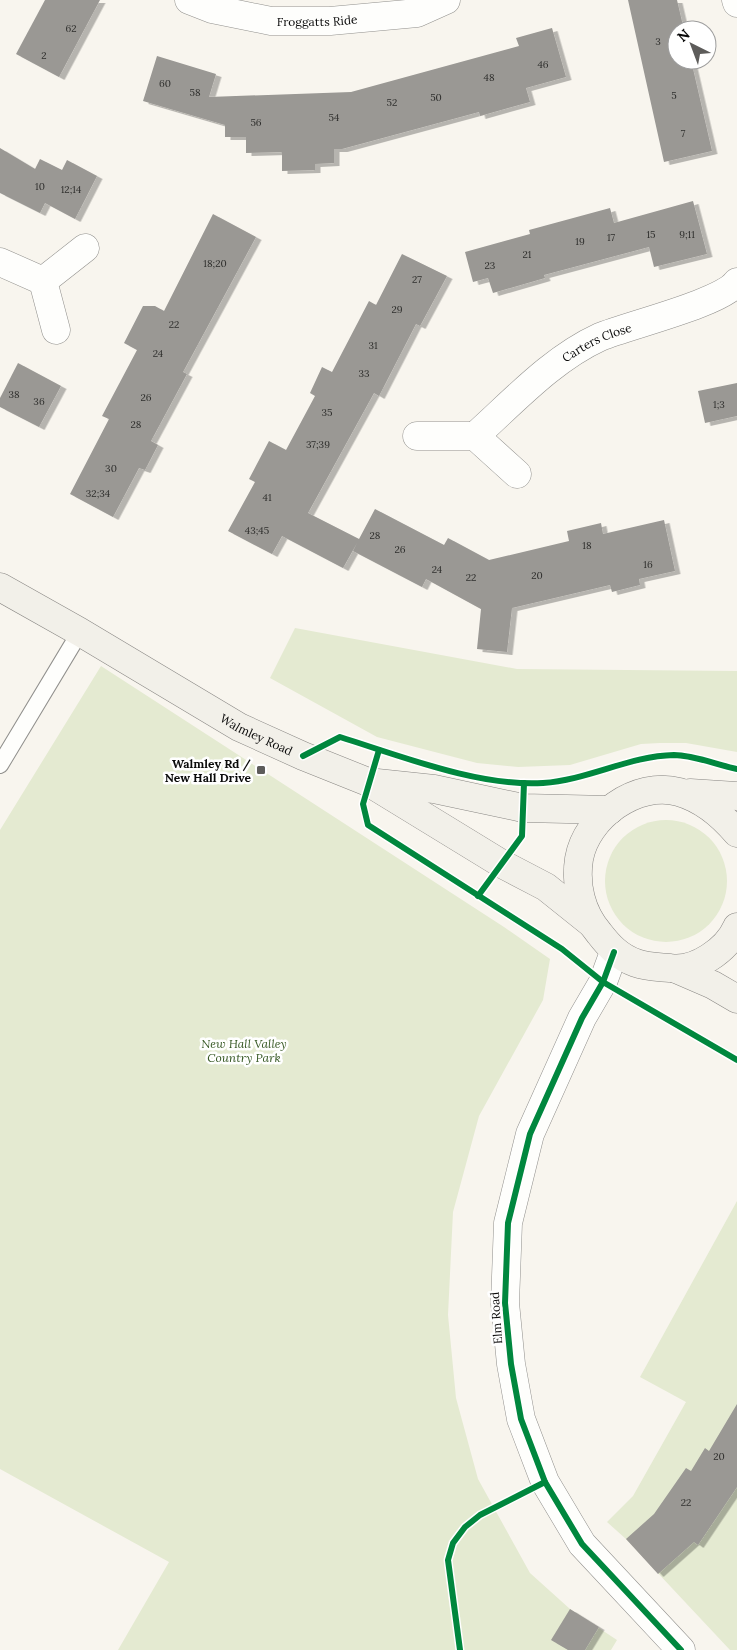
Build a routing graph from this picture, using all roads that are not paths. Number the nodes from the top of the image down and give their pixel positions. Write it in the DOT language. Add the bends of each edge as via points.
graph roads {
  1 [pos="188,0"];
  2 [pos="446,0"];
  3 [pos="84,248"];
  4 [pos="0,262"];
  5 [pos="43,281"];
  6 [pos="736,287"];
  7 [pos="56,330"];
  8 [pos="418,436"];
  9 [pos="475,436"];
  10 [pos="517,474"];
  11 [pos="0,588"];
  12 [pos="80,632"];
  13 [pos="0,765"];
  14 [pos="368,782"];
  15 [pos="678,792"];
  16 [pos="737,796"];
  17 [pos="610,810"];
  18 [pos="737,833"];
  19 [pos="591,924"];
  20 [pos="737,927"];
  21 [pos="614,952"];
  22 [pos="676,969"];
  23 [pos="737,999"];
  24 [pos="681,1650"];
  1 -- 2 [label="street, Froggatts Ride" via="212,9 271,21 330,21 418,12"];
  3 -- 5 [label="street"];
  4 -- 5 [label="street"];
  5 -- 7 [label="street"];
  6 -- 9 [label="street, Carters Close" via="599,338 565,356"];
  8 -- 9 [label="street"];
  9 -- 10 [label="street"];
  11 -- 12 [label="main road, Walmley Road"];
  12 -- 13 [label="lane"];
  12 -- 14 [label="main road, Walmley Road" via="239,727"];
  14 -- 17 [label="main road" via="434,789 523,808"];
  14 -- 19 [label="main road, Walmley Road" via="502,864 546,887"];
  15 -- 16 [label="main road"];
  15 -- 17 [label="main road" via="640,793"];
  15 -- 18 [label="main road" via="702,802 721,815"];
  17 -- 19 [label="main road" via="588,834 579,858 577,885"];
  19 -- 21 [label="main road"];
  20 -- 22 [label="main road" via="705,960"];
  21 -- 22 [label="main road" via="637,964"];
  21 -- 24 [label="street, Elm Road" via="603,982 582,1018 530,1134 508,1223 504,1303 521,1419 545,1482 582,1544"];
  22 -- 23 [label="main road"];
}
